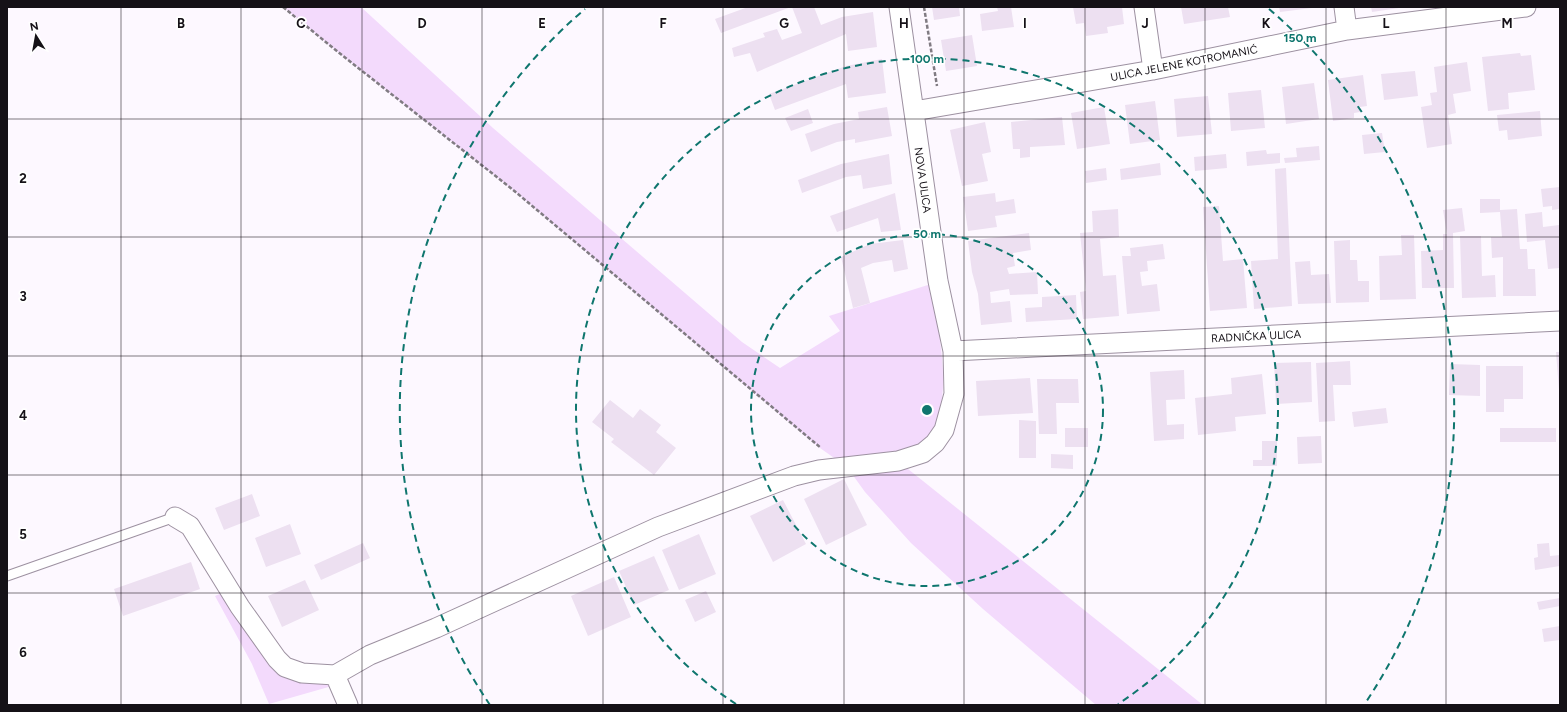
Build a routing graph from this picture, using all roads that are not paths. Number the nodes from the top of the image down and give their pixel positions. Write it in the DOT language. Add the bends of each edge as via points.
graph roads {
  1 [pos="899,7"];
  2 [pos="1144,7"];
  3 [pos="1344,7"];
  4 [pos="1526,7"];
  5 [pos="1347,30"];
  6 [pos="1153,70"];
  7 [pos="914,111"];
  8 [pos="1560,321"];
  9 [pos="953,351"];
  10 [pos="175,517"];
  11 [pos="7,576"];
  12 [pos="335,675"];
  13 [pos="346,700"];
  1 -- 7 [label="street, NOVA ULICA"];
  2 -- 6 [label="street"];
  3 -- 5 [label="street"];
  4 -- 5 [label="street, ULICA JELENE KOTROMANIĆ"];
  5 -- 6 [label="street, ULICA JELENE KOTROMANIĆ"];
  6 -- 7 [label="street, ULICA JELENE KOTROMANIĆ"];
  7 -- 9 [label="street, NOVA ULICA" via="938,281"];
  8 -- 9 [label="street, RADNIČKA ULICA"];
  9 -- 12 [label="street, NOVA ULICA" via="954,394 944,430 935,443 923,453 898,461 819,470 794,476 658,527 436,628 370,654"];
  10 -- 11 [label="lane"];
  10 -- 12 [label="street" via="190,526 276,659 285,667 302,673"];
  12 -- 13 [label="street"];
}
